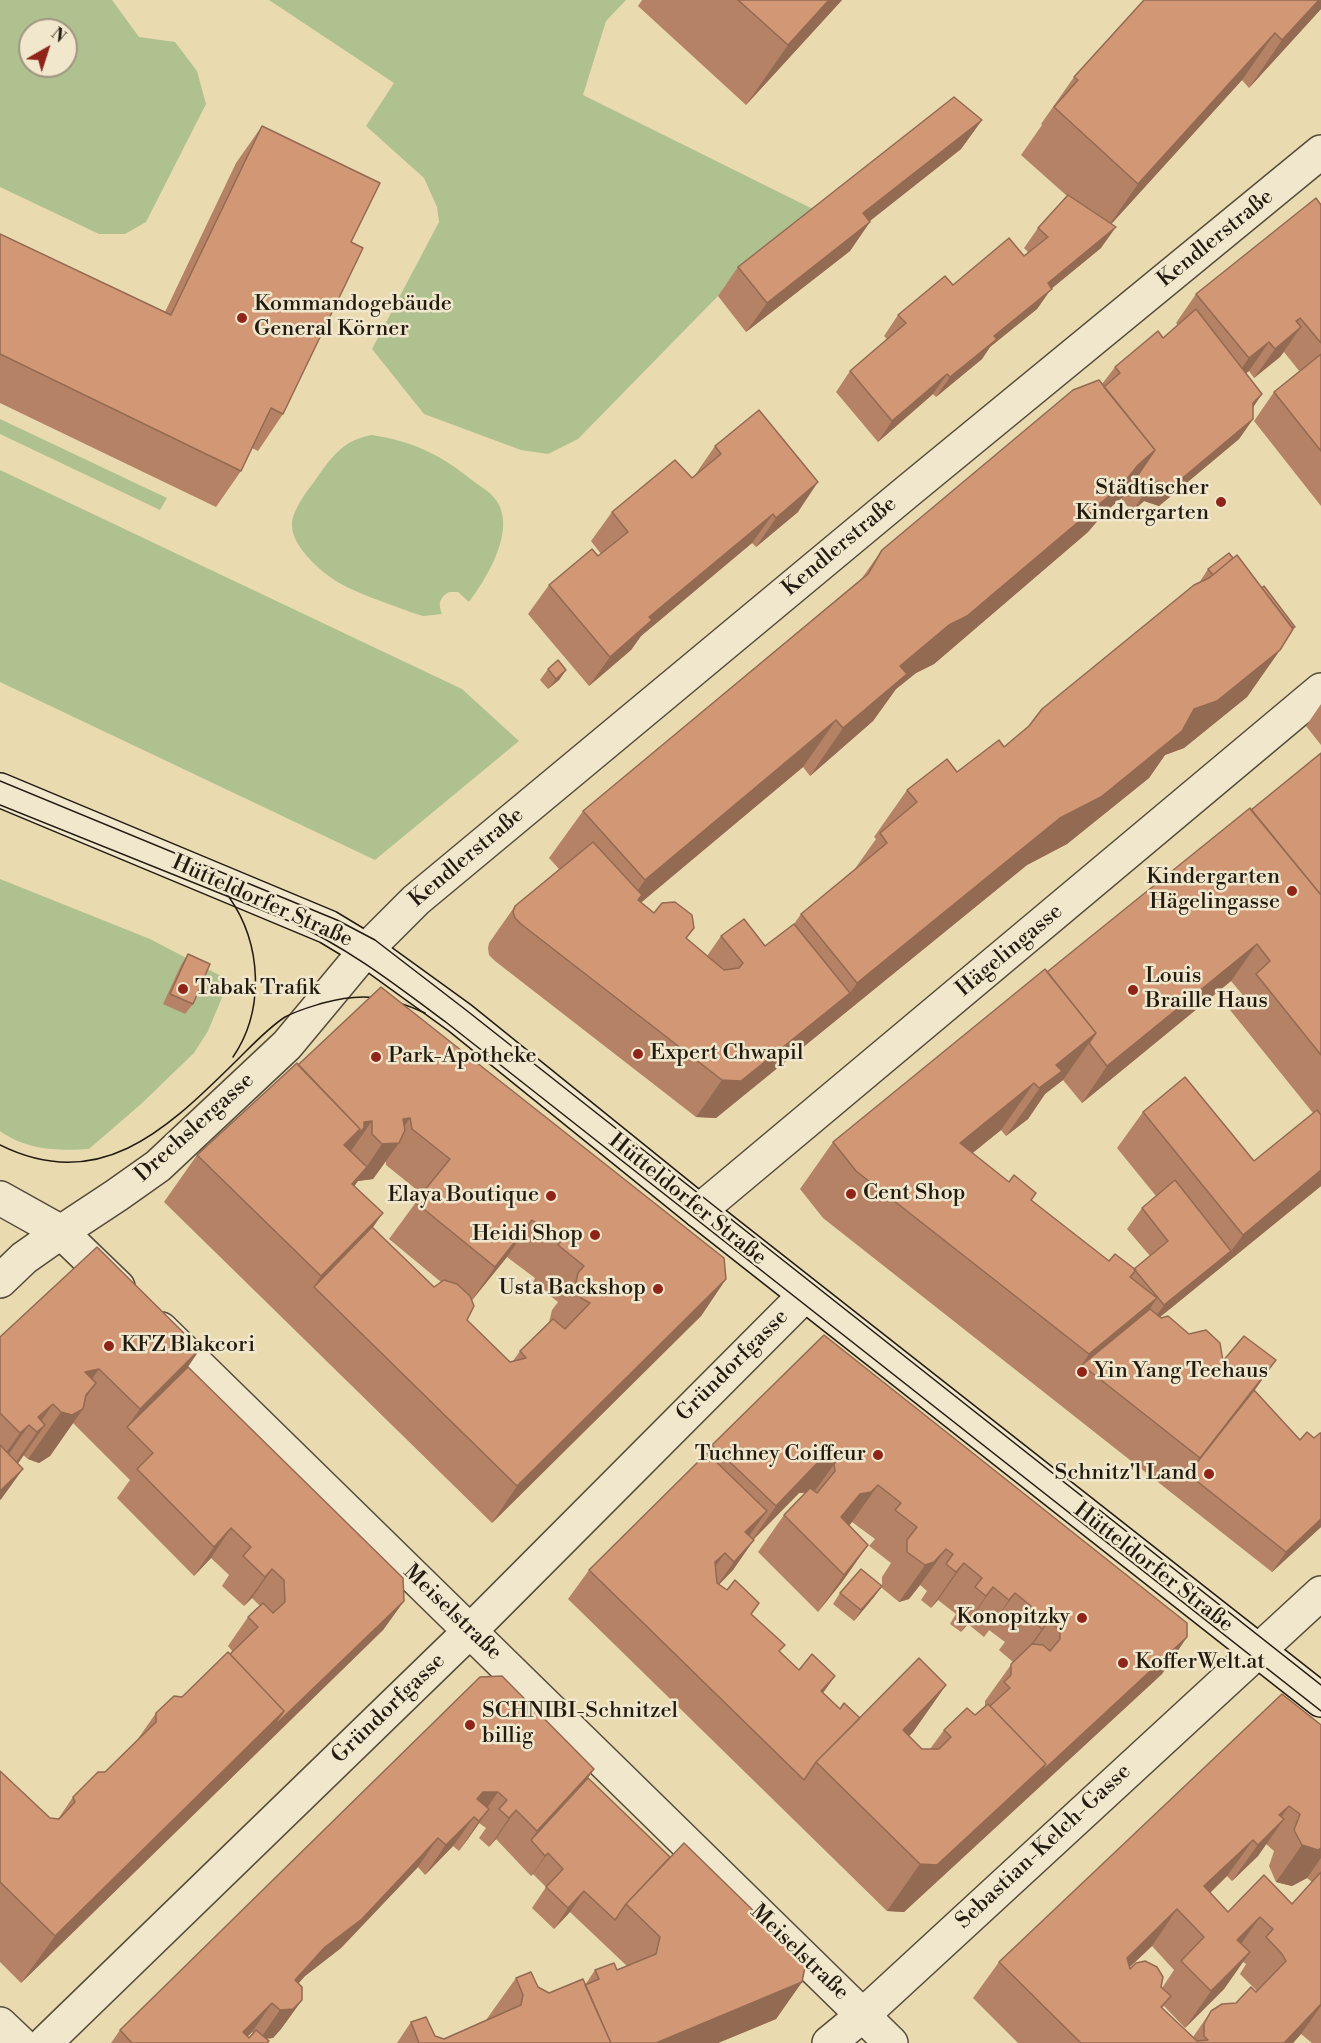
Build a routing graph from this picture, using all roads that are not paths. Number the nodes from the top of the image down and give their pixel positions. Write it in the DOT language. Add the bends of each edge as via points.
graph roads {
  1 [pos="1321,152"];
  2 [pos="1321,690"];
  3 [pos="0,790"];
  4 [pos="366,950"];
  5 [pos="0,1198"];
  6 [pos="699,1211"];
  7 [pos="61,1232"];
  8 [pos="0,1281"];
  9 [pos="805,1294"];
  10 [pos="1321,1593"];
  11 [pos="470,1631"];
  12 [pos="1257,1650"];
  13 [pos="1321,1700"];
  14 [pos="863,2015"];
  15 [pos="0,2024"];
  16 [pos="20,2043"];
  17 [pos="45,2043"];
  18 [pos="830,2043"];
  19 [pos="891,2043"];
  1 -- 4 [label="street, Kendlerstraße" via="425,893"];
  2 -- 6 [label="street, Hägelingasse"];
  3 -- 4 [label="street, Hütteldorfer Straße" via="328,927"];
  4 -- 6 [label="street, Hütteldorfer Straße" via="460,1018"];
  4 -- 7 [label="street, Drechslergasse" via="286,1045 158,1166"];
  5 -- 7 [label="street, Meiselstraße"];
  6 -- 9 [label="street, Hütteldorfer Straße"];
  7 -- 8 [label="street, Drechslergasse"];
  7 -- 11 [label="street, Meiselstraße"];
  9 -- 11 [label="street, Gründorfgasse"];
  9 -- 12 [label="street, Hütteldorfer Straße"];
  10 -- 12 [label="street, Sebastian-Kelch-Gasse"];
  11 -- 14 [label="street, Meiselstraße"];
  11 -- 17 [label="street, Gründorfgasse"];
  12 -- 13 [label="street, Hütteldorfer Straße"];
  12 -- 14 [label="street, Sebastian-Kelch-Gasse"];
  14 -- 18 [label="street, Sebastian-Kelch-Gasse"];
  14 -- 19 [label="street, Meiselstraße"];
  15 -- 16 [label="street"];
}
